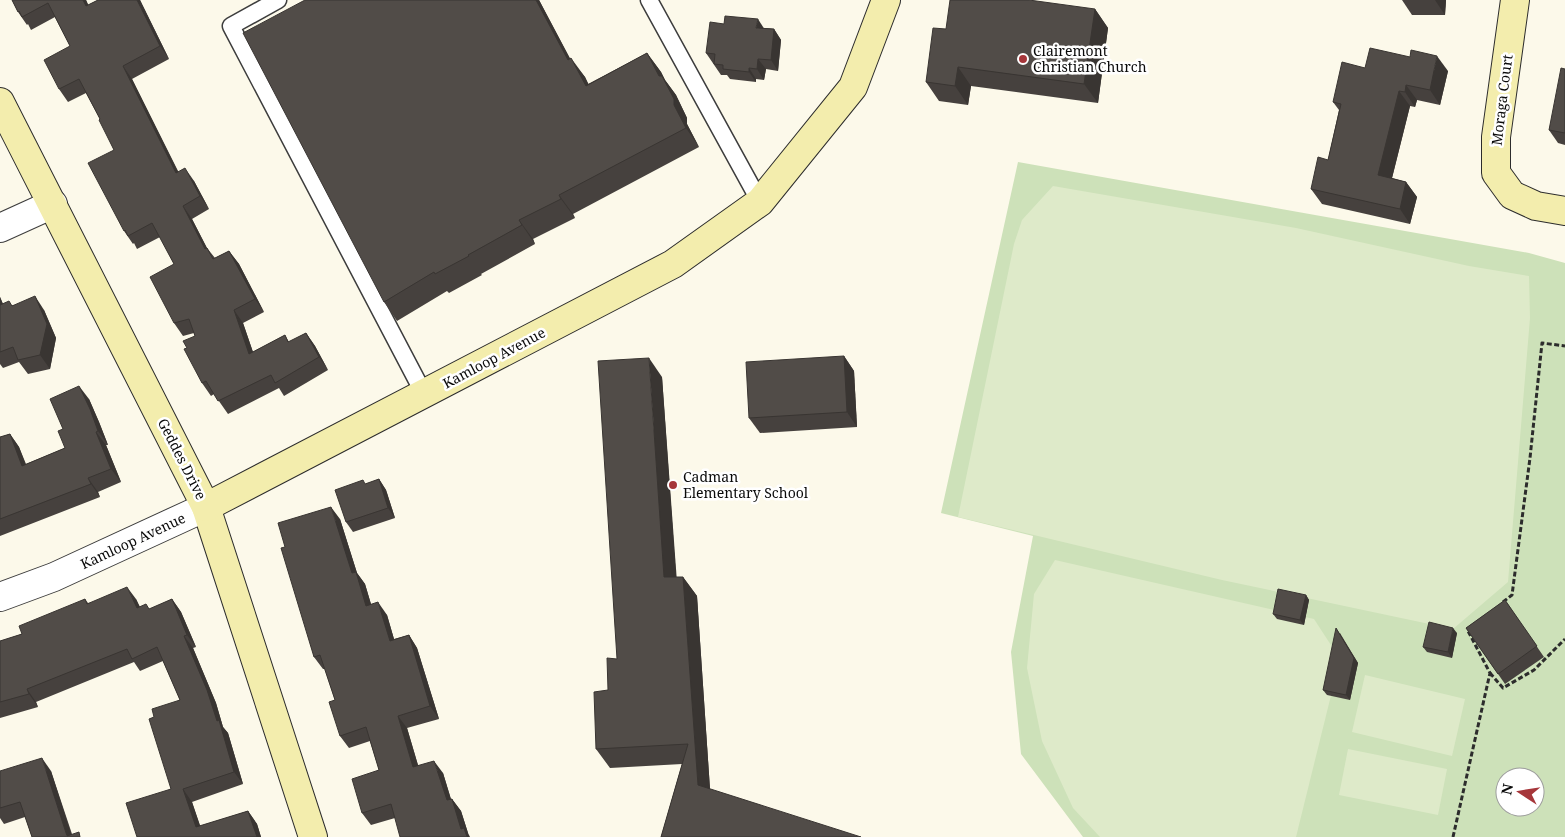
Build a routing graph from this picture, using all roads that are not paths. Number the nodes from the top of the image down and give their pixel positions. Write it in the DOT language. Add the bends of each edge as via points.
graph roads {
  1 [pos="278,0"];
  2 [pos="649,0"];
  3 [pos="886,0"];
  4 [pos="1515,0"];
  5 [pos="0,102"];
  6 [pos="760,202"];
  7 [pos="53,204"];
  8 [pos="1565,211"];
  9 [pos="0,228"];
  10 [pos="424,394"];
  11 [pos="206,507"];
  12 [pos="0,597"];
  13 [pos="313,837"];
  1 -- 10 [label="lane" via="231,26"];
  2 -- 6 [label="lane"];
  3 -- 6 [label="street, Kamloop Avenue" via="853,87"];
  4 -- 8 [label="street, Moraga Court" via="1496,137 1496,174 1512,195 1536,206"];
  5 -- 7 [label="street, Geddes Drive"];
  6 -- 10 [label="street, Kamloop Avenue" via="673,264"];
  7 -- 9 [label="street"];
  7 -- 11 [label="street, Geddes Drive"];
  10 -- 11 [label="street, Kamloop Avenue"];
  11 -- 12 [label="street, Kamloop Avenue" via="54,577"];
  11 -- 13 [label="street, Geddes Drive"];
}
